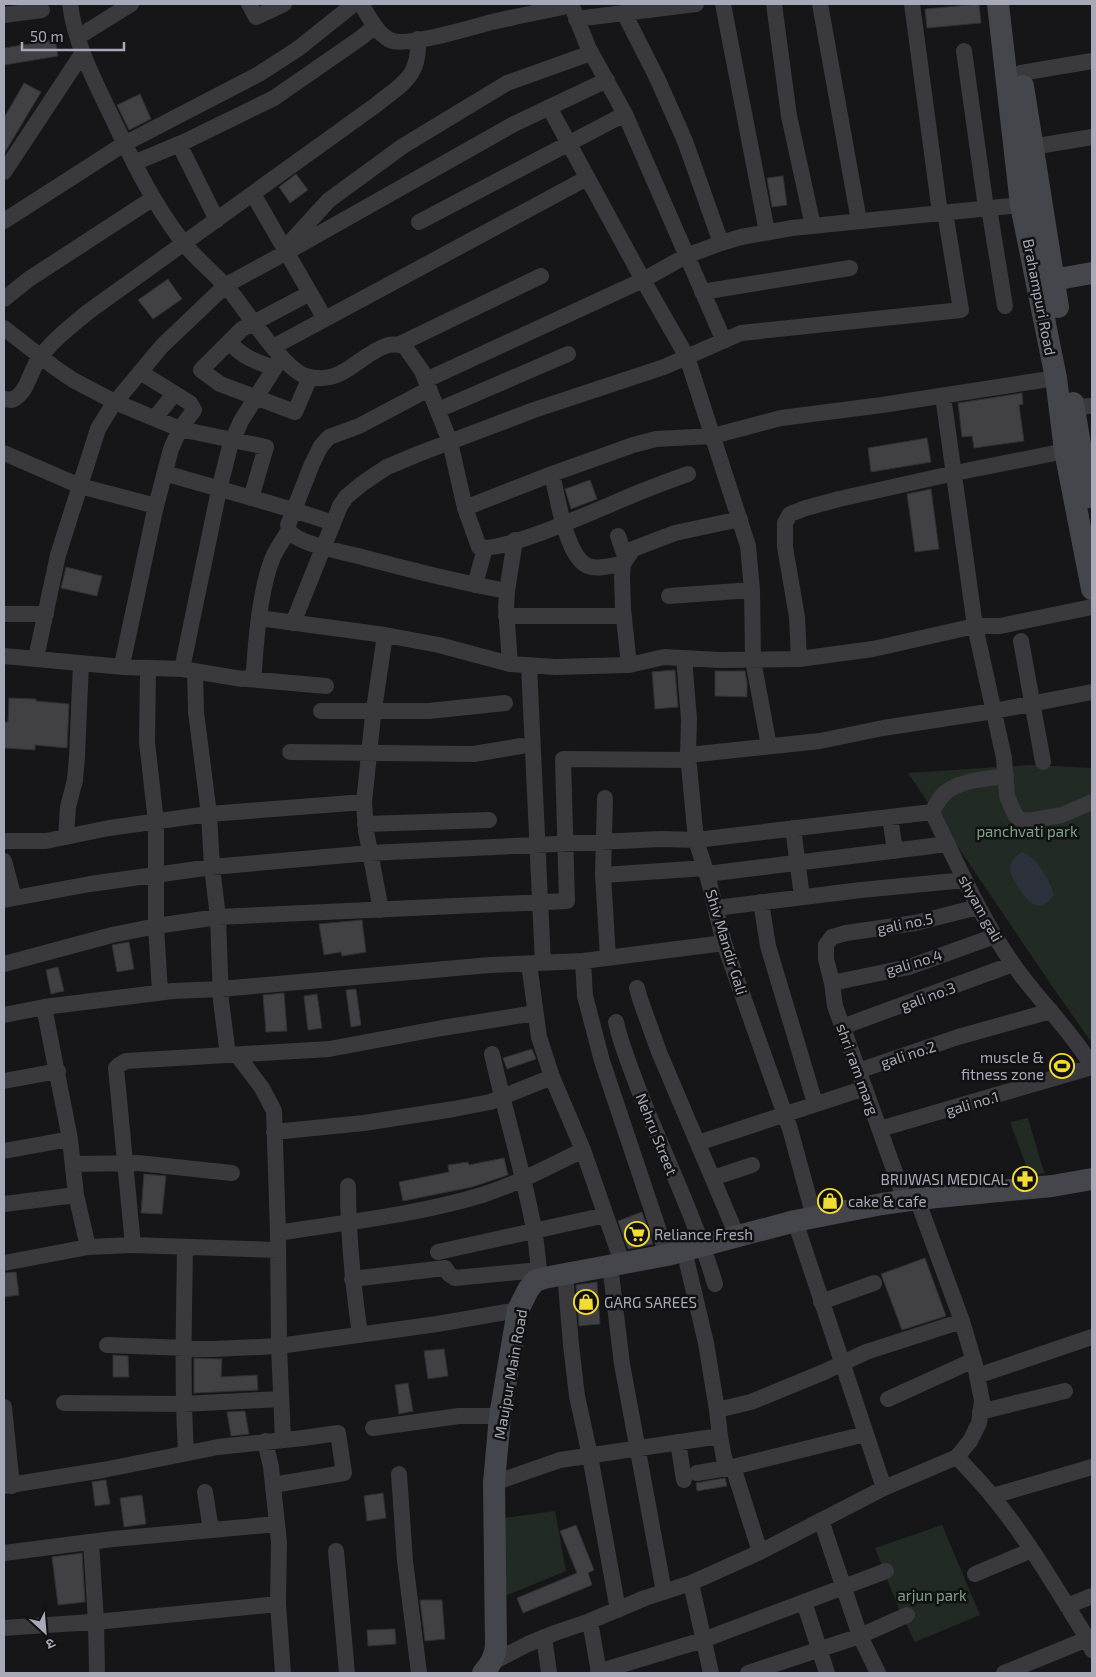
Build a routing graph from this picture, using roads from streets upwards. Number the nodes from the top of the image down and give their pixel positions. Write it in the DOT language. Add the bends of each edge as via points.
graph roads {
  1 [pos="70,4"];
  2 [pos="131,4"];
  3 [pos="249,4"];
  4 [pos="284,4"];
  5 [pos="354,4"];
  6 [pos="362,4"];
  7 [pos="696,4"];
  8 [pos="723,4"];
  9 [pos="774,4"];
  10 [pos="820,4"];
  11 [pos="912,4"];
  12 [pos="998,4"];
  13 [pos="1012,4"];
  14 [pos="34,9"];
  15 [pos="573,9"];
  16 [pos="624,13"];
  17 [pos="4,14"];
  18 [pos="375,26"];
  19 [pos="78,37"];
  20 [pos="418,39"];
  21 [pos="964,51"];
  22 [pos="591,53"];
  23 [pos="82,54"];
  24 [pos="1014,60"];
  25 [pos="1092,61"];
  26 [pos="607,80"];
  27 [pos="549,107"];
  28 [pos="624,114"];
  29 [pos="1092,137"];
  30 [pos="569,143"];
  31 [pos="124,144"];
  32 [pos="179,144"];
  33 [pos="1032,147"];
  34 [pos="134,163"];
  35 [pos="4,172"];
  36 [pos="587,178"];
  37 [pos="253,194"];
  38 [pos="152,199"];
  39 [pos="1022,205"];
  40 [pos="988,208"];
  41 [pos="942,213"];
  42 [pos="217,220"];
  43 [pos="4,221"];
  44 [pos="859,221"];
  45 [pos="419,222"];
  46 [pos="813,226"];
  47 [pos="767,232"];
  48 [pos="720,243"];
  49 [pos="184,244"];
  50 [pos="286,250"];
  51 [pos="686,256"];
  52 [pos="850,268"];
  53 [pos="1092,273"];
  54 [pos="541,276"];
  55 [pos="643,280"];
  56 [pos="1045,280"];
  57 [pos="226,285"];
  58 [pos="702,292"];
  59 [pos="310,293"];
  60 [pos="4,299"];
  61 [pos="1005,306"];
  62 [pos="325,319"];
  63 [pos="254,322"];
  64 [pos="4,328"];
  65 [pos="724,341"];
  66 [pos="229,342"];
  67 [pos="398,345"];
  68 [pos="568,354"];
  69 [pos="41,357"];
  70 [pos="687,357"];
  71 [pos="276,358"];
  72 [pos="140,372"];
  73 [pos="310,377"];
  74 [pos="1056,378"];
  75 [pos="427,384"];
  76 [pos="174,394"];
  77 [pos="943,396"];
  78 [pos="254,398"];
  79 [pos="4,399"];
  80 [pos="115,402"];
  81 [pos="1083,407"];
  82 [pos="438,410"];
  83 [pos="155,418"];
  84 [pos="180,429"];
  85 [pos="713,436"];
  86 [pos="232,441"];
  87 [pos="450,442"];
  88 [pos="1065,451"];
  89 [pos="4,453"];
  90 [pos="165,473"];
  91 [pos="955,473"];
  92 [pos="552,474"];
  93 [pos="688,474"];
  94 [pos="80,486"];
  95 [pos="219,490"];
  96 [pos="251,498"];
  97 [pos="156,506"];
  98 [pos="465,508"];
  99 [pos="293,509"];
  100 [pos="740,519"];
  101 [pos="1092,519"];
  102 [pos="333,523"];
  103 [pos="564,524"];
  104 [pos="289,530"];
  105 [pos="618,536"];
  106 [pos="515,540"];
  107 [pos="324,547"];
  108 [pos="485,548"];
  109 [pos="625,562"];
  110 [pos="475,585"];
  111 [pos="1092,589"];
  112 [pos="752,590"];
  113 [pos="507,591"];
  114 [pos="669,596"];
  115 [pos="1092,607"];
  116 [pos="4,614"];
  117 [pos="46,614"];
  118 [pos="506,616"];
  119 [pos="624,616"];
  120 [pos="259,618"];
  121 [pos="293,623"];
  122 [pos="975,626"];
  123 [pos="386,634"];
  124 [pos="1021,641"];
  125 [pos="4,656"];
  126 [pos="36,658"];
  127 [pos="684,658"];
  128 [pos="799,659"];
  129 [pos="753,660"];
  130 [pos="81,663"];
  131 [pos="510,664"];
  132 [pos="629,665"];
  133 [pos="529,666"];
  134 [pos="123,667"];
  135 [pos="148,668"];
  136 [pos="189,670"];
  137 [pos="247,679"];
  138 [pos="326,686"];
  139 [pos="1092,692"];
  140 [pos="505,703"];
  141 [pos="1032,704"];
  142 [pos="321,711"];
  143 [pos="374,711"];
  144 [pos="994,711"];
  145 [pos="521,746"];
  146 [pos="769,746"];
  147 [pos="290,752"];
  148 [pos="369,752"];
  149 [pos="688,758"];
  150 [pos="1043,762"];
  151 [pos="1006,776"];
  152 [pos="605,798"];
  153 [pos="364,802"];
  154 [pos="1092,802"];
  155 [pos="932,812"];
  156 [pos="209,814"];
  157 [pos="890,817"];
  158 [pos="489,820"];
  159 [pos="156,822"];
  160 [pos="365,824"];
  161 [pos="793,828"];
  162 [pos="66,837"];
  163 [pos="696,840"];
  164 [pos="4,841"];
  165 [pos="604,841"];
  166 [pos="565,843"];
  167 [pos="948,844"];
  168 [pos="536,845"];
  169 [pos="895,851"];
  170 [pos="370,853"];
  171 [pos="4,861"];
  172 [pos="797,863"];
  173 [pos="212,867"];
  174 [pos="706,871"];
  175 [pos="603,874"];
  176 [pos="155,875"];
  177 [pos="965,880"];
  178 [pos="802,897"];
  179 [pos="9,899"];
  180 [pos="540,902"];
  181 [pos="761,902"];
  182 [pos="978,906"];
  183 [pos="716,908"];
  184 [pos="381,910"];
  185 [pos="218,917"];
  186 [pos="156,926"];
  187 [pos="995,936"];
  188 [pos="832,937"];
  189 [pos="724,943"];
  190 [pos="608,958"];
  191 [pos="583,961"];
  192 [pos="4,964"];
  193 [pos="536,964"];
  194 [pos="1013,964"];
  195 [pos="832,983"];
  196 [pos="638,988"];
  197 [pos="221,989"];
  198 [pos="160,992"];
  199 [pos="44,1007"];
  200 [pos="1051,1011"];
  201 [pos="535,1013"];
  202 [pos="4,1015"];
  203 [pos="616,1022"];
  204 [pos="842,1027"];
  205 [pos="492,1054"];
  206 [pos="232,1055"];
  207 [pos="1092,1066"];
  208 [pos="58,1071"];
  209 [pos="858,1071"];
  210 [pos="552,1077"];
  211 [pos="4,1081"];
  212 [pos="865,1088"];
  213 [pos="502,1097"];
  214 [pos="815,1104"];
  215 [pos="785,1113"];
  216 [pos="880,1129"];
  217 [pos="274,1132"];
  218 [pos="70,1139"];
  219 [pos="698,1143"];
  220 [pos="583,1150"];
  221 [pos="4,1151"];
  222 [pos="125,1163"];
  223 [pos="72,1164"];
  224 [pos="752,1165"];
  225 [pos="232,1172"];
  226 [pos="524,1178"];
  227 [pos="713,1178"];
  228 [pos="1092,1179"];
  229 [pos="348,1186"];
  230 [pos="76,1195"];
  231 [pos="911,1199"];
  232 [pos="4,1204"];
  233 [pos="606,1215"];
  234 [pos="804,1219"];
  235 [pos="348,1222"];
  236 [pos="535,1232"];
  237 [pos="278,1233"];
  238 [pos="737,1236"];
  239 [pos="133,1245"];
  240 [pos="88,1247"];
  241 [pos="185,1247"];
  242 [pos="278,1250"];
  243 [pos="685,1250"];
  244 [pos="438,1252"];
  245 [pos="4,1263"];
  246 [pos="616,1264"];
  247 [pos="540,1274"];
  248 [pos="565,1274"];
  249 [pos="352,1279"];
  250 [pos="874,1283"];
  251 [pos="715,1284"];
  252 [pos="821,1302"];
  253 [pos="518,1310"];
  254 [pos="962,1321"];
  255 [pos="360,1335"];
  256 [pos="1092,1337"];
  257 [pos="107,1345"];
  258 [pos="279,1346"];
  259 [pos="183,1347"];
  260 [pos="842,1364"];
  261 [pos="976,1368"];
  262 [pos="1065,1391"];
  263 [pos="281,1399"];
  264 [pos="888,1399"];
  265 [pos="64,1403"];
  266 [pos="183,1404"];
  267 [pos="4,1407"];
  268 [pos="717,1410"];
  269 [pos="980,1412"];
  270 [pos="500,1416"];
  271 [pos="373,1428"];
  272 [pos="865,1434"];
  273 [pos="720,1436"];
  274 [pos="283,1440"];
  275 [pos="265,1441"];
  276 [pos="678,1442"];
  277 [pos="637,1449"];
  278 [pos="186,1452"];
  279 [pos="590,1456"];
  280 [pos="957,1457"];
  281 [pos="733,1467"];
  282 [pos="1092,1467"];
  283 [pos="399,1474"];
  284 [pos="494,1483"];
  285 [pos="273,1485"];
  286 [pos="8,1486"];
  287 [pos="884,1488"];
  288 [pos="205,1492"];
  289 [pos="993,1496"];
  290 [pos="821,1520"];
  291 [pos="277,1524"];
  292 [pos="211,1530"];
  293 [pos="91,1542"];
  294 [pos="1032,1550"];
  295 [pos="336,1551"];
  296 [pos="760,1552"];
  297 [pos="4,1554"];
  298 [pos="886,1571"];
  299 [pos="974,1574"];
  300 [pos="691,1583"];
  301 [pos="845,1587"];
  302 [pos="664,1592"];
  303 [pos="1092,1596"];
  304 [pos="804,1602"];
  305 [pos="278,1604"];
  306 [pos="1067,1606"];
  307 [pos="618,1610"];
  308 [pos="907,1614"];
  309 [pos="590,1621"];
  310 [pos="96,1622"];
  311 [pos="4,1628"];
  312 [pos="860,1636"];
  313 [pos="544,1637"];
  314 [pos="703,1640"];
  315 [pos="1091,1642"];
  316 [pos="820,1650"];
  317 [pos="488,1668"];
  318 [pos="598,1672"];
  319 [pos="97,1673"];
  320 [pos="283,1673"];
  321 [pos="347,1673"];
  322 [pos="419,1673"];
  323 [pos="549,1673"];
  324 [pos="710,1673"];
  325 [pos="748,1673"];
  326 [pos="826,1673"];
  327 [pos="878,1673"];
  328 [pos="1004,1673"];
  1 -- 19 [label="street"];
  2 -- 19 [label="street"];
  3 -- 4 [label="street" via="256,17"];
  5 -- 31 [label="street" via="299,48 259,74"];
  6 -- 18 [label="street"];
  7 -- 16 [label="street"];
  8 -- 47 [label="street"];
  9 -- 46 [label="street" via="789,116"];
  10 -- 44 [label="street"];
  11 -- 41 [label="street"];
  12 -- 24 [label="street, Brahampuri Road"];
  13 -- 24 [label="street, Brahampuri Road"];
  14 -- 17 [label="street"];
  15 -- 16 [label="street"];
  15 -- 20 [label="street"];
  15 -- 22 [label="street"];
  16 -- 48 [label="street" via="684,141"];
  18 -- 20 [label="street" via="390,40"];
  18 -- 32 [label="street" via="274,98"];
  19 -- 23 [label="street"];
  20 -- 37 [label="street" via="419,54 410,77"];
  21 -- 40 [label="street"];
  22 -- 26 [label="street"];
  22 -- 50 [label="street" via="506,83 403,146 329,200"];
  23 -- 31 [label="street"];
  23 -- 35 [label="street"];
  24 -- 25 [label="street"];
  24 -- 33 [label="street, Brahampuri Road"];
  24 -- 39 [label="street, Brahampuri Road"];
  26 -- 27 [label="street"];
  26 -- 28 [label="street"];
  27 -- 30 [label="street"];
  27 -- 50 [label="street"];
  28 -- 30 [label="street"];
  28 -- 51 [label="street"];
  29 -- 33 [label="street"];
  30 -- 36 [label="street"];
  30 -- 45 [label="street"];
  31 -- 34 [label="street"];
  31 -- 43 [label="street"];
  32 -- 34 [label="street"];
  32 -- 42 [label="street"];
  33 -- 56 [label="street, Brahampuri Road"];
  34 -- 38 [label="street"];
  36 -- 55 [label="street"];
  36 -- 62 [label="street"];
  37 -- 42 [label="street"];
  37 -- 50 [label="street"];
  38 -- 49 [label="street"];
  38 -- 60 [label="street" via="29,279"];
  39 -- 40 [label="street"];
  39 -- 56 [label="street, Brahampuri Road"];
  40 -- 41 [label="street"];
  40 -- 61 [label="street"];
  41 -- 44 [label="street"];
  41 -- 65 [label="street" via="961,310 741,333"];
  42 -- 49 [label="street"];
  44 -- 46 [label="street"];
  46 -- 47 [label="street"];
  47 -- 48 [label="street"];
  48 -- 51 [label="street"];
  49 -- 57 [label="street"];
  49 -- 69 [label="street" via="88,312"];
  50 -- 57 [label="street"];
  50 -- 59 [label="street"];
  51 -- 55 [label="street"];
  51 -- 58 [label="street"];
  52 -- 58 [label="street"];
  53 -- 56 [label="street"];
  54 -- 67 [label="street"];
  55 -- 70 [label="street"];
  55 -- 75 [label="street"];
  56 -- 74 [label="street, Brahampuri Road"];
  56 -- 81 [label="street, Brahampuri Road"];
  57 -- 63 [label="street"];
  57 -- 72 [label="street" via="162,346"];
  58 -- 65 [label="street"];
  59 -- 62 [label="street"];
  59 -- 63 [label="street"];
  62 -- 71 [label="street"];
  63 -- 66 [label="street"];
  63 -- 71 [label="street"];
  64 -- 69 [label="street"];
  65 -- 70 [label="street"];
  66 -- 71 [label="street" via="253,361"];
  66 -- 78 [label="street" via="201,370 220,384"];
  67 -- 73 [label="street" via="389,345 344,373 324,379"];
  67 -- 75 [label="street" via="403,344"];
  68 -- 82 [label="street"];
  69 -- 79 [label="street" via="23,392 12,400"];
  69 -- 80 [label="street" via="73,380"];
  70 -- 85 [label="street"];
  70 -- 87 [label="street"];
  71 -- 73 [label="street"];
  71 -- 78 [label="street"];
  72 -- 76 [label="street"];
  72 -- 80 [label="street"];
  73 -- 78 [label="street" via="295,412"];
  74 -- 77 [label="street"];
  74 -- 88 [label="street, Brahampuri Road"];
  75 -- 82 [label="street"];
  75 -- 99 [label="street" via="358,426 329,437 312,464"];
  76 -- 83 [label="street"];
  76 -- 84 [label="street" via="190,403 194,410"];
  77 -- 85 [label="street" via="781,418"];
  77 -- 91 [label="street"];
  78 -- 86 [label="street"];
  80 -- 83 [label="street"];
  80 -- 94 [label="street" via="98,430"];
  81 -- 101 [label="street, Brahampuri Road"];
  82 -- 87 [label="street"];
  83 -- 84 [label="street"];
  84 -- 86 [label="street"];
  84 -- 90 [label="street"];
  85 -- 92 [label="street" via="656,439"];
  85 -- 100 [label="street"];
  86 -- 95 [label="street"];
  86 -- 96 [label="street" via="266,447"];
  87 -- 98 [label="street"];
  87 -- 102 [label="street" via="387,467 363,483 346,497"];
  88 -- 91 [label="street"];
  88 -- 111 [label="street, Brahampuri Road"];
  89 -- 94 [label="street"];
  90 -- 95 [label="street"];
  90 -- 97 [label="street"];
  91 -- 122 [label="street"];
  91 -- 128 [label="street" via="838,499 790,514 785,523 785,547 797,617"];
  92 -- 98 [label="street"];
  92 -- 103 [label="street"];
  93 -- 103 [label="street"];
  94 -- 97 [label="street"];
  94 -- 117 [label="street" via="58,555"];
  95 -- 96 [label="street"];
  95 -- 136 [label="street"];
  96 -- 99 [label="street"];
  97 -- 134 [label="street"];
  98 -- 108 [label="street" via="477,543"];
  99 -- 102 [label="street"];
  99 -- 104 [label="street"];
  100 -- 109 [label="street" via="665,536 633,549"];
  100 -- 112 [label="street" via="748,546"];
  102 -- 107 [label="street"];
  103 -- 106 [label="street"];
  103 -- 109 [label="street" via="571,546 587,566"];
  104 -- 107 [label="street" via="307,542"];
  104 -- 120 [label="street" via="273,557"];
  105 -- 109 [label="street"];
  106 -- 108 [label="street"];
  106 -- 113 [label="street"];
  107 -- 110 [label="street"];
  107 -- 121 [label="street"];
  108 -- 110 [label="street"];
  109 -- 119 [label="street"];
  110 -- 113 [label="street"];
  112 -- 114 [label="street"];
  112 -- 129 [label="street"];
  113 -- 118 [label="street"];
  115 -- 122 [label="street" via="1000,626"];
  116 -- 117 [label="street"];
  117 -- 126 [label="street"];
  118 -- 119 [label="street"];
  118 -- 131 [label="street"];
  119 -- 132 [label="street"];
  120 -- 121 [label="street"];
  120 -- 137 [label="street" via="253,675"];
  121 -- 123 [label="street"];
  122 -- 128 [label="street" via="873,649"];
  122 -- 144 [label="street"];
  123 -- 131 [label="street" via="439,644"];
  123 -- 143 [label="street"];
  124 -- 141 [label="street"];
  125 -- 126 [label="street"];
  126 -- 130 [label="street"];
  127 -- 129 [label="street"];
  127 -- 132 [label="street" via="664,657"];
  127 -- 149 [label="street, Shiv Mandir Gali" via="689,719"];
  128 -- 129 [label="street"];
  129 -- 146 [label="street"];
  130 -- 134 [label="street"];
  130 -- 162 [label="street" via="75,780 68,807"];
  131 -- 133 [label="street"];
  132 -- 133 [label="street"];
  133 -- 168 [label="street"];
  134 -- 135 [label="street"];
  135 -- 136 [label="street"];
  135 -- 159 [label="street" via="147,742"];
  136 -- 137 [label="street"];
  136 -- 156 [label="street"];
  137 -- 138 [label="street"];
  139 -- 141 [label="street"];
  140 -- 143 [label="street" via="429,711"];
  141 -- 144 [label="street"];
  141 -- 150 [label="street"];
  142 -- 143 [label="street"];
  143 -- 148 [label="street"];
  144 -- 146 [label="street" via="820,741"];
  144 -- 151 [label="street"];
  145 -- 148 [label="street" via="474,754"];
  146 -- 149 [label="street"];
  147 -- 148 [label="street"];
  148 -- 153 [label="street"];
  149 -- 163 [label="street, Shiv Mandir Gali"];
  149 -- 166 [label="street" via="562,760"];
  151 -- 154 [label="street" via="1007,796 1016,816 1022,820 1062,815"];
  151 -- 155 [label="street" via="956,787 943,795"];
  152 -- 165 [label="street"];
  153 -- 156 [label="street"];
  153 -- 160 [label="street"];
  155 -- 157 [label="street"];
  155 -- 167 [label="street, shyam gali"];
  156 -- 159 [label="street"];
  156 -- 173 [label="street"];
  157 -- 161 [label="street"];
  157 -- 169 [label="street"];
  158 -- 160 [label="street"];
  159 -- 162 [label="street"];
  159 -- 176 [label="street"];
  160 -- 170 [label="street"];
  161 -- 163 [label="street"];
  161 -- 172 [label="street"];
  162 -- 164 [label="street" via="46,841"];
  163 -- 165 [label="street"];
  163 -- 174 [label="street, Shiv Mandir Gali"];
  165 -- 166 [label="street"];
  165 -- 175 [label="street"];
  166 -- 168 [label="street"];
  166 -- 180 [label="street" via="567,901"];
  167 -- 169 [label="street"];
  167 -- 177 [label="street, shyam gali"];
  168 -- 170 [label="street"];
  168 -- 180 [label="street"];
  169 -- 172 [label="street"];
  170 -- 173 [label="street"];
  170 -- 184 [label="street"];
  171 -- 179 [label="street"];
  172 -- 174 [label="street"];
  172 -- 178 [label="street"];
  173 -- 176 [label="street"];
  173 -- 185 [label="street"];
  174 -- 175 [label="street"];
  174 -- 183 [label="street, Shiv Mandir Gali"];
  175 -- 190 [label="street"];
  176 -- 179 [label="street"];
  176 -- 186 [label="street"];
  177 -- 178 [label="street"];
  177 -- 182 [label="street, shyam gali"];
  178 -- 181 [label="street"];
  180 -- 184 [label="street"];
  180 -- 193 [label="street"];
  181 -- 183 [label="street"];
  181 -- 214 [label="street" via="768,946"];
  182 -- 187 [label="street, shyam gali"];
  182 -- 188 [label="street, gali no.5" via="915,923"];
  183 -- 189 [label="street, Shiv Mandir Gali"];
  184 -- 185 [label="street"];
  185 -- 186 [label="street"];
  185 -- 197 [label="street"];
  186 -- 192 [label="street"];
  186 -- 198 [label="street"];
  187 -- 194 [label="street, shyam gali"];
  187 -- 195 [label="street, gali no.4" via="909,966"];
  188 -- 195 [label="street, shri ram marg" via="826,946 826,959"];
  189 -- 190 [label="street"];
  189 -- 215 [label="street, Shiv Mandir Gali"];
  190 -- 191 [label="street"];
  191 -- 193 [label="street"];
  191 -- 243 [label="street" via="585,996 602,1061"];
  193 -- 197 [label="street"];
  193 -- 201 [label="street"];
  194 -- 200 [label="street, shyam gali"];
  194 -- 204 [label="street, gali no.3"];
  195 -- 204 [label="street, shri ram marg" via="834,1006"];
  196 -- 219 [label="street" via="659,1052"];
  197 -- 198 [label="street"];
  197 -- 206 [label="street"];
  198 -- 199 [label="street"];
  199 -- 202 [label="street"];
  199 -- 208 [label="street"];
  200 -- 207 [label="street, shyam gali" via="1079,1044"];
  200 -- 209 [label="street, gali no.2" via="958,1037"];
  201 -- 206 [label="street" via="329,1049"];
  201 -- 210 [label="street"];
  203 -- 243 [label="street, Nehru Street" via="648,1115"];
  204 -- 209 [label="street, shri ram marg"];
  205 -- 213 [label="street"];
  206 -- 217 [label="street" via="262,1088 270,1102 274,1111"];
  206 -- 222 [label="street" via="126,1061 116,1068"];
  207 -- 216 [label="street, gali no.1"];
  208 -- 211 [label="street"];
  208 -- 218 [label="street"];
  209 -- 212 [label="street, shri ram marg"];
  210 -- 213 [label="street"];
  210 -- 220 [label="street"];
  212 -- 214 [label="street"];
  212 -- 216 [label="street, shri ram marg"];
  213 -- 217 [label="street" via="416,1116"];
  213 -- 226 [label="street"];
  214 -- 215 [label="street"];
  215 -- 219 [label="street"];
  215 -- 234 [label="street, Shiv Mandir Gali"];
  216 -- 231 [label="street, shri ram marg"];
  217 -- 237 [label="street"];
  218 -- 221 [label="street"];
  218 -- 223 [label="street"];
  219 -- 227 [label="street"];
  220 -- 226 [label="street"];
  220 -- 233 [label="street"];
  222 -- 223 [label="street"];
  222 -- 225 [label="street"];
  222 -- 239 [label="street"];
  223 -- 230 [label="street"];
  224 -- 227 [label="street"];
  226 -- 235 [label="street" via="480,1195"];
  226 -- 236 [label="street"];
  227 -- 238 [label="street"];
  228 -- 231 [label="street" via="1052,1186"];
  229 -- 235 [label="street"];
  230 -- 232 [label="street"];
  230 -- 240 [label="street"];
  231 -- 234 [label="street"];
  231 -- 254 [label="street, shri ram marg"];
  233 -- 236 [label="street"];
  233 -- 246 [label="street"];
  234 -- 238 [label="street"];
  234 -- 252 [label="street, Shiv Mandir Gali"];
  235 -- 237 [label="street"];
  235 -- 249 [label="street"];
  236 -- 244 [label="street"];
  236 -- 247 [label="street"];
  237 -- 242 [label="street"];
  238 -- 243 [label="street"];
  239 -- 240 [label="street"];
  239 -- 241 [label="street"];
  240 -- 245 [label="street"];
  241 -- 242 [label="street"];
  241 -- 259 [label="street"];
  242 -- 258 [label="street"];
  243 -- 246 [label="street"];
  243 -- 251 [label="street"];
  243 -- 268 [label="street"];
  246 -- 248 [label="street"];
  246 -- 277 [label="street" via="622,1364"];
  247 -- 248 [label="street"];
  247 -- 249 [label="street" via="455,1278 445,1268"];
  247 -- 253 [label="street, Maujpur Main Road"];
  248 -- 279 [label="street" via="577,1396"];
  249 -- 255 [label="street"];
  250 -- 252 [label="street"];
  252 -- 260 [label="street, Shiv Mandir Gali"];
  253 -- 255 [label="street"];
  253 -- 270 [label="street, Maujpur Main Road"];
  254 -- 260 [label="street" via="866,1352"];
  254 -- 261 [label="street, shri ram marg"];
  255 -- 258 [label="street"];
  256 -- 261 [label="street"];
  257 -- 259 [label="street"];
  258 -- 259 [label="street"];
  258 -- 263 [label="street"];
  259 -- 266 [label="street"];
  260 -- 268 [label="street" via="751,1402"];
  260 -- 272 [label="street, Shiv Mandir Gali"];
  261 -- 264 [label="street"];
  261 -- 269 [label="street, shri ram marg" via="982,1401"];
  262 -- 269 [label="street"];
  263 -- 266 [label="street"];
  263 -- 274 [label="street"];
  265 -- 266 [label="street"];
  266 -- 278 [label="street"];
  267 -- 286 [label="street"];
  268 -- 273 [label="street"];
  269 -- 280 [label="street, shri ram marg" via="979,1423 970,1441"];
  270 -- 271 [label="street" via="459,1416"];
  270 -- 284 [label="street, Maujpur Main Road"];
  272 -- 281 [label="street"];
  272 -- 287 [label="street, Shiv Mandir Gali"];
  273 -- 276 [label="street"];
  273 -- 281 [label="street" via="725,1462"];
  274 -- 275 [label="street"];
  274 -- 285 [label="street" via="338,1433 344,1473"];
  275 -- 278 [label="street"];
  275 -- 285 [label="street"];
  276 -- 277 [label="street"];
  276 -- 281 [label="street" via="690,1476"];
  277 -- 279 [label="street"];
  277 -- 302 [label="street"];
  278 -- 286 [label="street"];
  279 -- 284 [label="street" via="560,1460"];
  279 -- 307 [label="street"];
  280 -- 287 [label="street"];
  280 -- 289 [label="street"];
  281 -- 296 [label="street"];
  282 -- 289 [label="street"];
  283 -- 322 [label="street" via="405,1561"];
  284 -- 317 [label="street, Maujpur Main Road" via="497,1624 496,1653"];
  285 -- 291 [label="street"];
  287 -- 290 [label="street"];
  288 -- 292 [label="street"];
  289 -- 294 [label="street"];
  290 -- 296 [label="street"];
  290 -- 301 [label="street"];
  291 -- 292 [label="street"];
  291 -- 305 [label="street"];
  292 -- 293 [label="street"];
  293 -- 297 [label="street"];
  293 -- 310 [label="street"];
  294 -- 299 [label="street"];
  294 -- 306 [label="street"];
  295 -- 321 [label="street"];
  296 -- 300 [label="street"];
  298 -- 301 [label="street"];
  300 -- 302 [label="street"];
  300 -- 314 [label="street"];
  301 -- 304 [label="street"];
  301 -- 312 [label="street"];
  302 -- 307 [label="street"];
  303 -- 306 [label="street"];
  304 -- 314 [label="street"];
  304 -- 316 [label="street"];
  305 -- 310 [label="street"];
  305 -- 320 [label="street"];
  306 -- 315 [label="street"];
  307 -- 309 [label="street"];
  308 -- 312 [label="street"];
  309 -- 313 [label="street"];
  309 -- 318 [label="street"];
  310 -- 311 [label="street"];
  310 -- 319 [label="street"];
  312 -- 316 [label="street"];
  312 -- 327 [label="street"];
  313 -- 317 [label="street"];
  313 -- 323 [label="street"];
  314 -- 318 [label="street"];
  314 -- 324 [label="street"];
  315 -- 328 [label="street"];
  316 -- 325 [label="street"];
  316 -- 326 [label="street"];
}
